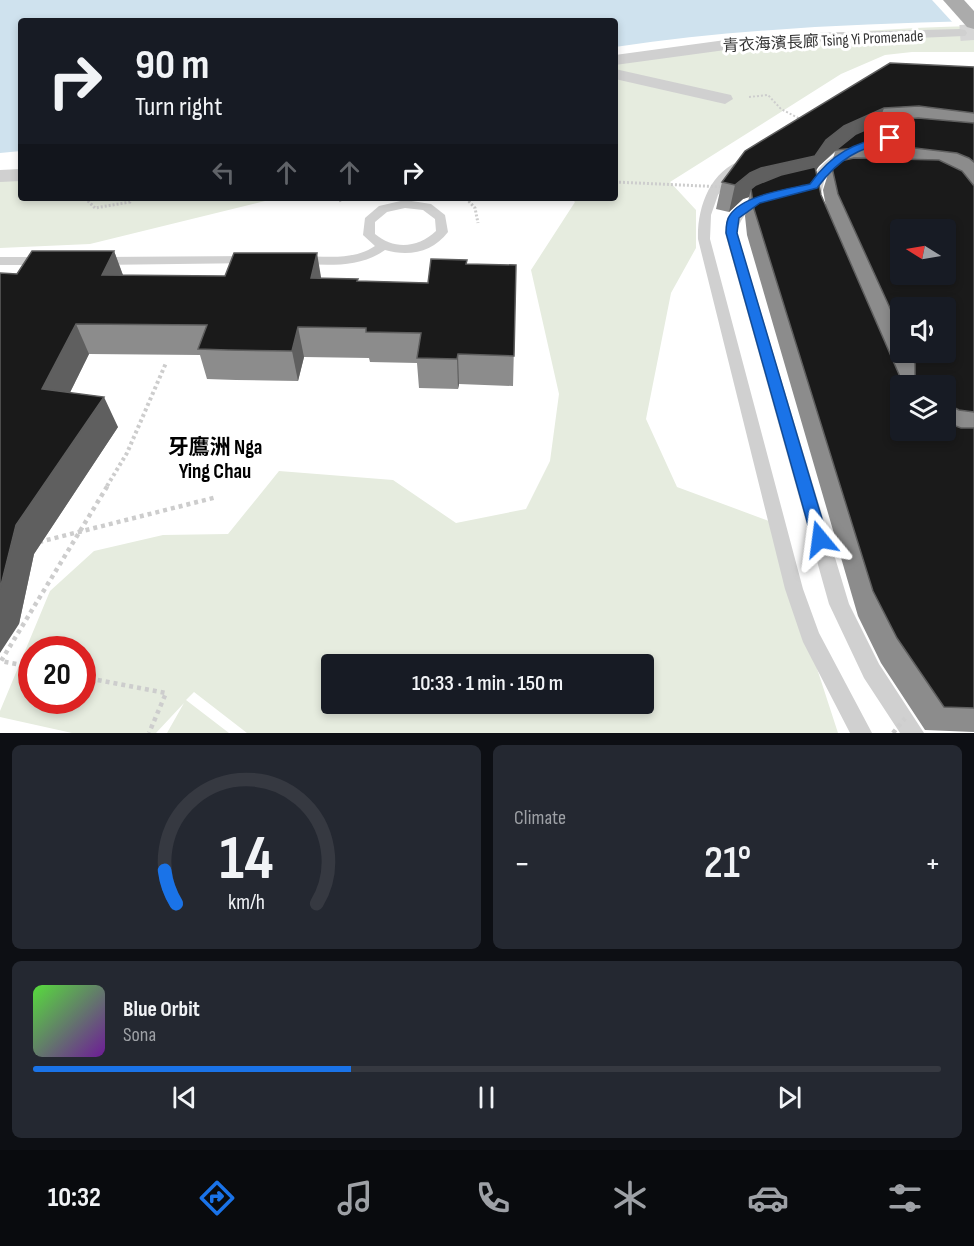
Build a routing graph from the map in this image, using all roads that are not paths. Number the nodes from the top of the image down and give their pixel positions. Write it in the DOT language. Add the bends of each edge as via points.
graph roads {
  1 [pos="953,0"];
  2 [pos="967,28"];
  3 [pos="618,60"];
  4 [pos="618,75"];
  5 [pos="725,99"];
  6 [pos="854,148"];
  7 [pos="757,154"];
  8 [pos="18,175"];
  9 [pos="0,176"];
  10 [pos="834,180"];
  11 [pos="808,187"];
  12 [pos="775,195"];
  13 [pos="819,212"];
  14 [pos="383,246"];
  15 [pos="0,261"];
  16 [pos="59,261"];
  17 [pos="83,261"];
  18 [pos="909,725"];
  19 [pos="861,733"];
  1 -- 2 [label="main road"];
  2 -- 3 [label="street, 青衣海濱長廊 Tsing Yi Promenade" via="770,39"];
  4 -- 5 [label="street"];
  6 -- 11 [label="lane"];
  7 -- 19 [label="lane" via="731,171 711,195 702,220 704,238 794,589 810,636"];
  8 -- 9 [label="street"];
  10 -- 11 [label="lane"];
  11 -- 13 [label="lane"];
  12 -- 18 [label="lane" via="740,210 734,217 731,233 839,604 873,678"];
  14 -- 14 [label="lane" via="369,235 367,228 383,209 416,205 427,207 441,218 442,232 428,244 406,249"];
  14 -- 17 [label="lane" via="354,260"];
  15 -- 16 [label="lane"];
}
